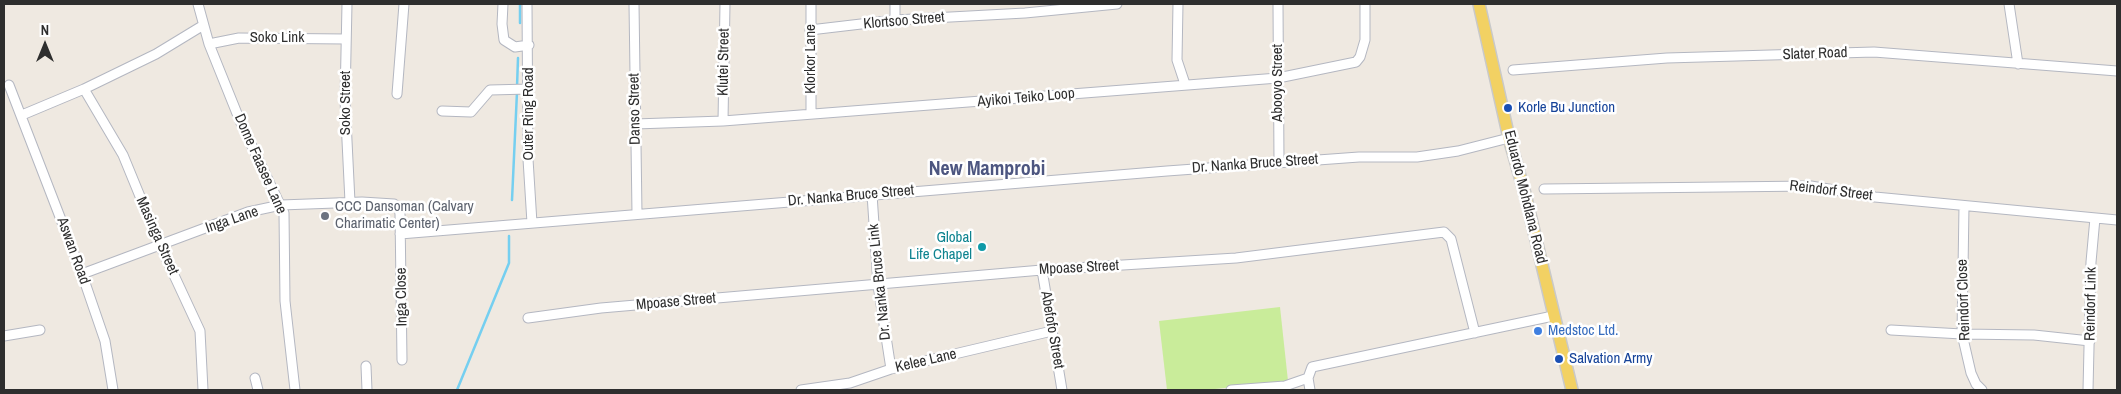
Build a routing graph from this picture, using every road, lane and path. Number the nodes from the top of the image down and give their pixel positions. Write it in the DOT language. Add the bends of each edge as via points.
graph roads {
  1 [pos="198,4"];
  2 [pos="346,4"];
  3 [pos="404,4"];
  4 [pos="503,4"];
  5 [pos="527,4"];
  6 [pos="634,4"];
  7 [pos="725,4"];
  8 [pos="811,4"];
  9 [pos="895,4"];
  10 [pos="1117,4"];
  11 [pos="1178,4"];
  12 [pos="1278,4"];
  13 [pos="1365,4"];
  14 [pos="1479,4"];
  15 [pos="2008,4"];
  16 [pos="1081,5"];
  17 [pos="1025,8"];
  18 [pos="895,20"];
  19 [pos="202,26"];
  20 [pos="810,30"];
  21 [pos="346,39"];
  22 [pos="209,44"];
  23 [pos="529,45"];
  24 [pos="2018,64"];
  25 [pos="1513,70"];
  26 [pos="2117,71"];
  27 [pos="1278,78"];
  28 [pos="1185,84"];
  29 [pos="9,85"];
  30 [pos="84,89"];
  31 [pos="529,89"];
  32 [pos="397,94"];
  33 [pos="442,111"];
  34 [pos="811,114"];
  35 [pos="22,115"];
  36 [pos="723,121"];
  37 [pos="635,124"];
  38 [pos="1509,138"];
  39 [pos="1278,163"];
  40 [pos="1544,189"];
  41 [pos="872,194"];
  42 [pos="350,202"];
  43 [pos="281,205"];
  44 [pos="1964,206"];
  45 [pos="637,214"];
  46 [pos="2095,218"];
  47 [pos="2117,220"];
  48 [pos="532,223"];
  49 [pos="400,234"];
  50 [pos="160,245"];
  51 [pos="1042,270"];
  52 [pos="82,274"];
  53 [pos="878,285"];
  54 [pos="1553,316"];
  55 [pos="528,318"];
  56 [pos="40,330"];
  57 [pos="1891,330"];
  58 [pos="1052,331"];
  59 [pos="1475,332"];
  60 [pos="1962,334"];
  61 [pos="4,336"];
  62 [pos="2090,341"];
  63 [pos="402,360"];
  64 [pos="366,366"];
  65 [pos="891,369"];
  66 [pos="255,378"];
  67 [pos="1308,378"];
  68 [pos="1977,388"];
  69 [pos="295,389"];
  70 [pos="113,390"];
  71 [pos="202,390"];
  72 [pos="258,390"];
  73 [pos="284,390"];
  74 [pos="367,390"];
  75 [pos="801,390"];
  76 [pos="1062,390"];
  77 [pos="1232,390"];
  78 [pos="1310,390"];
  79 [pos="1572,390"];
  80 [pos="2088,390"];
  1 -- 19 [label="street, Dome Faasee Lane"];
  2 -- 21 [label="street, Soko Street"];
  3 -- 32 [label="street"];
  4 -- 23 [label="street" via="504,40 515,47"];
  5 -- 23 [label="street, Outer Ring Road"];
  6 -- 37 [label="street, Danso Street"];
  7 -- 36 [label="street, Klutei Street"];
  8 -- 20 [label="street, Klorkor Lane"];
  9 -- 18 [label="street"];
  10 -- 16 [label="street, Klortsoo Street"];
  11 -- 28 [label="street" via="1178,60"];
  12 -- 27 [label="street, Abooyo Street"];
  13 -- 27 [label="street, Ayikoi Teiko Loop" via="1364,40 1356,62"];
  14 -- 38 [label="main road, Eduardo Mohdlana Road"];
  15 -- 24 [label="street"];
  16 -- 17 [label="street, Klortsoo Street"];
  17 -- 18 [label="street, Klortsoo Street"];
  18 -- 20 [label="street, Klortsoo Street"];
  19 -- 22 [label="street, Dome Faasee Lane"];
  19 -- 30 [label="street" via="156,54"];
  20 -- 34 [label="street, Klorkor Lane"];
  21 -- 22 [label="street, Soko Link" via="239,38"];
  21 -- 42 [label="street, Soko Street"];
  22 -- 43 [label="street, Dome Faasee Lane" via="240,121"];
  23 -- 31 [label="street, Outer Ring Road"];
  24 -- 25 [label="street, Slater Road" via="1874,52 1667,58"];
  24 -- 26 [label="street, Slater Road"];
  27 -- 28 [label="street, Ayikoi Teiko Loop"];
  27 -- 39 [label="street, Abooyo Street"];
  28 -- 34 [label="street, Ayikoi Teiko Loop"];
  29 -- 35 [label="street, Aswan Road"];
  30 -- 35 [label="street"];
  30 -- 50 [label="street, Masinga Street" via="123,155"];
  31 -- 33 [label="street" via="490,90 471,112"];
  31 -- 48 [label="street, Outer Ring Road" via="528,159"];
  34 -- 36 [label="street, Ayikoi Teiko Loop"];
  35 -- 52 [label="street, Aswan Road"];
  36 -- 37 [label="street, Ayikoi Teiko Loop"];
  37 -- 45 [label="street, Danso Street"];
  38 -- 39 [label="street, Dr. Nanka Bruce Street" via="1433,155"];
  38 -- 54 [label="main road, Eduardo Mohdlana Road" via="1526,194"];
  39 -- 41 [label="street, Dr. Nanka Bruce Street"];
  40 -- 44 [label="street, Reindorf Street" via="1811,186 1875,197"];
  41 -- 45 [label="street, Dr. Nanka Bruce Street"];
  41 -- 53 [label="street, Dr. Nanka Bruce Link"];
  42 -- 43 [label="street, Inga Lane"];
  42 -- 49 [label="street, Inga Lane" via="394,204 398,208"];
  43 -- 50 [label="street, Inga Lane" via="248,212"];
  43 -- 69 [label="street, Dome Faasee Lane" via="285,221 285,301"];
  44 -- 46 [label="street, Reindorf Street"];
  44 -- 60 [label="street, Reindorf Close"];
  45 -- 48 [label="street, Dr. Nanka Bruce Street"];
  46 -- 47 [label="street, Reindorf Street"];
  46 -- 62 [label="street, Reindorf Link"];
  48 -- 49 [label="street, Dr. Nanka Bruce Street"];
  49 -- 63 [label="street, Inga Close"];
  50 -- 52 [label="street, Inga Lane"];
  50 -- 71 [label="street, Masinga Street" via="200,331"];
  51 -- 53 [label="street, Mpoase Street"];
  51 -- 58 [label="street, Abefofo Street"];
  51 -- 59 [label="street, Mpoase Street" via="1236,258 1444,232 1452,239"];
  52 -- 70 [label="street, Aswan Road" via="105,341"];
  53 -- 55 [label="street, Mpoase Street" via="601,308"];
  53 -- 65 [label="street, Dr. Nanka Bruce Link"];
  54 -- 59 [label="street"];
  54 -- 79 [label="main road, Eduardo Mohdlana Road"];
  56 -- 61 [label="street"];
  57 -- 60 [label="street"];
  58 -- 65 [label="street, Kelee Lane"];
  58 -- 76 [label="street, Abefofo Street"];
  59 -- 67 [label="street" via="1395,352 1312,367"];
  60 -- 62 [label="street" via="2034,335"];
  60 -- 68 [label="street, Reindorf Close"];
  62 -- 80 [label="street, Reindorf Link"];
  64 -- 74 [label="street"];
  65 -- 75 [label="street, Kelee Lane" via="850,383"];
  66 -- 72 [label="street"];
  67 -- 77 [label="street" via="1284,386"];
  67 -- 78 [label="street"];
  69 -- 73 [label="street"];
}
